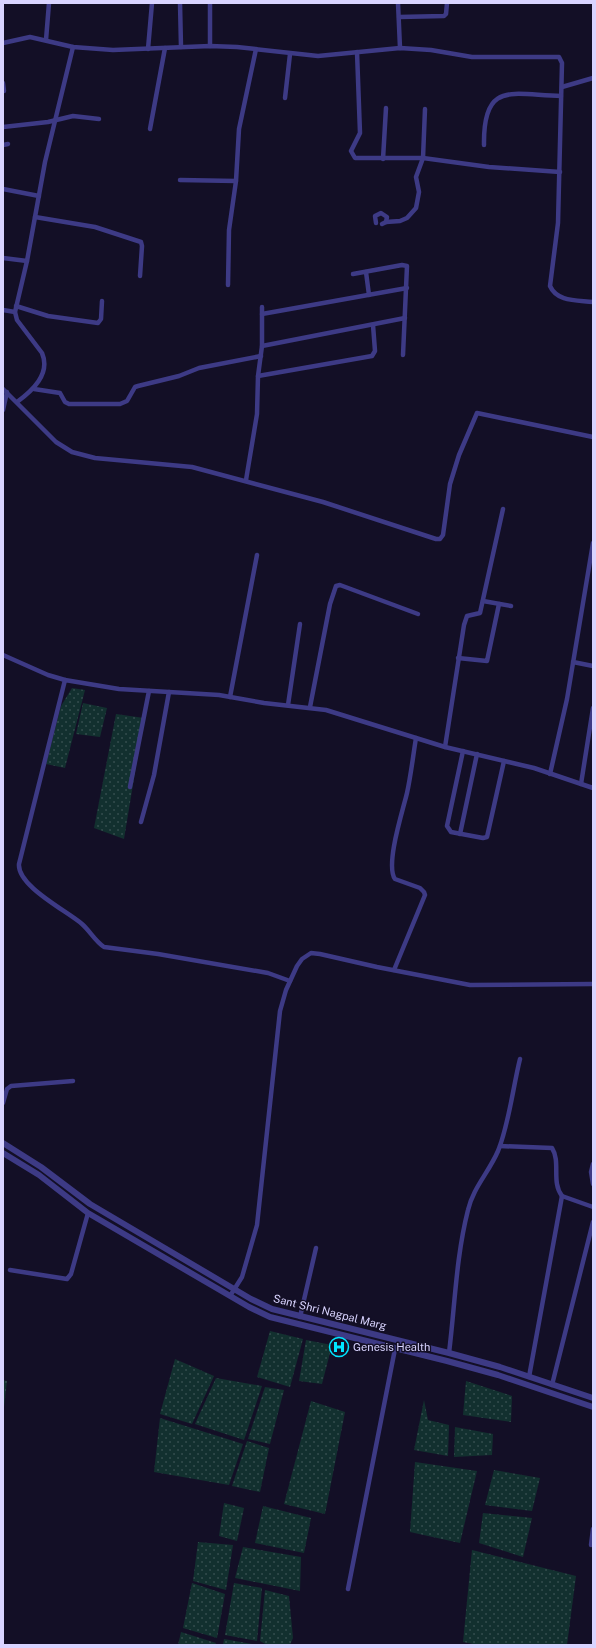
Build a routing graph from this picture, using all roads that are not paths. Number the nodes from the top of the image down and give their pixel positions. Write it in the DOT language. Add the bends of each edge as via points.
graph roads {
  1 [pos="49,3"];
  2 [pos="152,3"];
  3 [pos="180,3"];
  4 [pos="210,3"];
  5 [pos="398,3"];
  6 [pos="447,3"];
  7 [pos="399,18"];
  8 [pos="46,40"];
  9 [pos="3,43"];
  10 [pos="210,46"];
  11 [pos="73,47"];
  12 [pos="181,47"];
  13 [pos="166,48"];
  14 [pos="400,48"];
  15 [pos="148,49"];
  16 [pos="256,49"];
  17 [pos="357,52"];
  18 [pos="290,54"];
  19 [pos="593,78"];
  20 [pos="3,83"];
  21 [pos="562,87"];
  22 [pos="4,91"];
  23 [pos="561,96"];
  24 [pos="285,98"];
  25 [pos="386,108"];
  26 [pos="425,109"];
  27 [pos="100,119"];
  28 [pos="55,121"];
  29 [pos="3,127"];
  30 [pos="150,129"];
  31 [pos="484,145"];
  32 [pos="423,158"];
  33 [pos="383,159"];
  34 [pos="560,172"];
  35 [pos="180,180"];
  36 [pos="236,181"];
  37 [pos="3,189"];
  38 [pos="39,196"];
  39 [pos="35,217"];
  40 [pos="376,223"];
  41 [pos="3,258"];
  42 [pos="27,261"];
  43 [pos="366,272"];
  44 [pos="354,274"];
  45 [pos="140,276"];
  46 [pos="228,285"];
  47 [pos="407,288"];
  48 [pos="369,295"];
  49 [pos="102,301"];
  50 [pos="593,302"];
  51 [pos="16,306"];
  52 [pos="262,307"];
  53 [pos="3,310"];
  54 [pos="15,312"];
  55 [pos="262,314"];
  56 [pos="405,318"];
  57 [pos="373,325"];
  58 [pos="262,346"];
  59 [pos="403,355"];
  60 [pos="261,356"];
  61 [pos="258,376"];
  62 [pos="34,389"];
  63 [pos="5,390"];
  64 [pos="17,402"];
  65 [pos="3,410"];
  66 [pos="593,437"];
  67 [pos="246,480"];
  68 [pos="503,508"];
  69 [pos="593,543"];
  70 [pos="257,555"];
  71 [pos="482,601"];
  72 [pos="499,604"];
  73 [pos="511,606"];
  74 [pos="418,614"];
  75 [pos="300,624"];
  76 [pos="3,655"];
  77 [pos="458,658"];
  78 [pos="573,662"];
  79 [pos="593,666"];
  80 [pos="65,680"];
  81 [pos="149,691"];
  82 [pos="169,692"];
  83 [pos="230,697"];
  84 [pos="288,705"];
  85 [pos="310,707"];
  86 [pos="593,708"];
  87 [pos="416,738"];
  88 [pos="445,747"];
  89 [pos="463,751"];
  90 [pos="477,754"];
  91 [pos="504,761"];
  92 [pos="550,774"];
  93 [pos="581,784"];
  94 [pos="130,787"];
  95 [pos="593,788"];
  96 [pos="141,822"];
  97 [pos="460,834"];
  98 [pos="394,970"];
  99 [pos="290,981"];
  100 [pos="593,984"];
  101 [pos="520,1059"];
  102 [pos="73,1081"];
  103 [pos="3,1103"];
  104 [pos="3,1143"];
  105 [pos="500,1146"];
  106 [pos="4,1155"];
  107 [pos="593,1164"];
  108 [pos="593,1184"];
  109 [pos="562,1196"];
  110 [pos="593,1207"];
  111 [pos="88,1213"];
  112 [pos="593,1222"];
  113 [pos="316,1248"];
  114 [pos="10,1270"];
  115 [pos="235,1289"];
  116 [pos="230,1296"];
  117 [pos="300,1316"];
  118 [pos="390,1338"];
  119 [pos="388,1347"];
  120 [pos="395,1349"];
  121 [pos="449,1352"];
  122 [pos="529,1377"];
  123 [pos="552,1385"];
  124 [pos="593,1398"];
  125 [pos="593,1407"];
  126 [pos="593,1529"];
  127 [pos="591,1545"];
  128 [pos="348,1589"];
  1 -- 8 [label="street"];
  2 -- 15 [label="street"];
  3 -- 12 [label="street"];
  4 -- 10 [label="street"];
  5 -- 7 [label="street"];
  6 -- 7 [label="street" via="444,16"];
  7 -- 14 [label="street"];
  8 -- 9 [label="street" via="30,37"];
  8 -- 11 [label="street"];
  10 -- 12 [label="street"];
  10 -- 16 [label="street"];
  11 -- 15 [label="street"];
  11 -- 28 [label="street"];
  12 -- 13 [label="street"];
  13 -- 15 [label="street"];
  13 -- 30 [label="street"];
  14 -- 17 [label="street"];
  14 -- 21 [label="street" via="472,57 559,57 562,63"];
  16 -- 18 [label="street"];
  16 -- 36 [label="street" via="239,129"];
  17 -- 18 [label="street" via="326,56"];
  17 -- 33 [label="street" via="360,133 351,154 355,158"];
  18 -- 24 [label="street"];
  19 -- 21 [label="street"];
  20 -- 22 [label="street"];
  21 -- 23 [label="street"];
  23 -- 31 [label="street" via="507,95 497,98 492,102 485,121"];
  23 -- 34 [label="street"];
  25 -- 33 [label="street"];
  26 -- 32 [label="street"];
  27 -- 28 [label="street" via="73,116"];
  28 -- 29 [label="street"];
  28 -- 38 [label="street"];
  32 -- 33 [label="street"];
  32 -- 34 [label="street"];
  32 -- 40 [label="street" via="416,177 419,192 416,208 411,216 400,221 384,223 387,217 381,213 375,216"];
  34 -- 50 [label="street" via="557,234 550,286 553,293 560,297"];
  35 -- 36 [label="street"];
  36 -- 46 [label="street" via="229,230"];
  37 -- 38 [label="street"];
  38 -- 39 [label="street"];
  39 -- 42 [label="street"];
  39 -- 45 [label="street" via="95,227 141,242"];
  41 -- 42 [label="street"];
  42 -- 51 [label="street"];
  43 -- 44 [label="street"];
  43 -- 47 [label="street" via="406,265"];
  43 -- 48 [label="street"];
  47 -- 48 [label="street"];
  47 -- 56 [label="street"];
  48 -- 55 [label="street"];
  49 -- 51 [label="street" via="101,319 98,323 48,316"];
  51 -- 54 [label="street"];
  52 -- 55 [label="street"];
  53 -- 54 [label="street"];
  54 -- 62 [label="street" via="17,320 44,358 42,376"];
  55 -- 58 [label="street"];
  56 -- 57 [label="street"];
  56 -- 59 [label="street"];
  57 -- 58 [label="street"];
  57 -- 61 [label="street" via="375,351 372,356"];
  58 -- 60 [label="street"];
  60 -- 61 [label="street"];
  60 -- 62 [label="street" via="199,368 135,387 128,401 120,404 69,404 60,393"];
  61 -- 67 [label="street" via="257,421"];
  62 -- 64 [label="street"];
  63 -- 64 [label="street"];
  63 -- 65 [label="street"];
  64 -- 67 [label="street" via="56,442 80,454 95,458 185,466"];
  66 -- 67 [label="street" via="477,413 454,468 443,535 439,539"];
  68 -- 71 [label="street"];
  69 -- 78 [label="street"];
  70 -- 83 [label="street"];
  71 -- 72 [label="street"];
  71 -- 77 [label="street" via="480,613 466,618"];
  72 -- 73 [label="street"];
  72 -- 77 [label="street" via="487,661"];
  74 -- 85 [label="street" via="340,585 336,586 330,604"];
  75 -- 84 [label="street"];
  76 -- 80 [label="street"];
  77 -- 88 [label="street"];
  78 -- 79 [label="street"];
  78 -- 92 [label="street"];
  80 -- 81 [label="street"];
  80 -- 99 [label="street" via="19,864 22,875 37,892 84,926 98,944 104,947 261,972"];
  81 -- 82 [label="street"];
  81 -- 94 [label="street"];
  82 -- 83 [label="street"];
  82 -- 96 [label="street" via="154,775"];
  83 -- 84 [label="street"];
  84 -- 85 [label="street"];
  85 -- 87 [label="street" via="335,712"];
  86 -- 93 [label="street"];
  87 -- 88 [label="street"];
  87 -- 98 [label="street" via="407,792 396,831 392,872 394,879 420,888 425,895"];
  88 -- 89 [label="street"];
  89 -- 90 [label="street"];
  89 -- 97 [label="street" via="447,826 451,832"];
  90 -- 91 [label="street"];
  90 -- 97 [label="street"];
  91 -- 92 [label="street"];
  91 -- 97 [label="street" via="487,837"];
  92 -- 93 [label="street"];
  93 -- 95 [label="street"];
  98 -- 99 [label="street" via="310,953 302,959"];
  98 -- 100 [label="street" via="482,986"];
  99 -- 115 [label="street" via="280,1011 277,1033 257,1225 246,1267"];
  101 -- 105 [label="street"];
  102 -- 103 [label="street" via="11,1086 7,1089"];
  104 -- 115 [label="street, Sant Shri Nagpal Marg" via="41,1167 90,1204"];
  105 -- 109 [label="street" via="552,1148 555,1156 556,1183"];
  105 -- 121 [label="street" via="473,1193 468,1209"];
  106 -- 111 [label="street, Sant Shri Nagpal Marg" via="39,1175"];
  107 -- 108 [label="street"];
  109 -- 110 [label="street"];
  109 -- 122 [label="street"];
  111 -- 114 [label="street" via="71,1274 67,1279"];
  111 -- 116 [label="street, Sant Shri Nagpal Marg"];
  112 -- 123 [label="street"];
  113 -- 117 [label="street"];
  115 -- 116 [label="street"];
  115 -- 117 [label="street, Sant Shri Nagpal Marg" via="272,1309"];
  116 -- 119 [label="street, Sant Shri Nagpal Marg" via="270,1317"];
  117 -- 118 [label="street, Sant Shri Nagpal Marg"];
  118 -- 119 [label="street"];
  118 -- 121 [label="street, Sant Shri Nagpal Marg"];
  119 -- 120 [label="street, Sant Shri Nagpal Marg"];
  120 -- 125 [label="street, Sant Shri Nagpal Marg" via="498,1375"];
  120 -- 128 [label="street"];
  121 -- 122 [label="street, Sant Shri Nagpal Marg"];
  122 -- 123 [label="street, Sant Shri Nagpal Marg"];
  123 -- 124 [label="street, Sant Shri Nagpal Marg"];
  126 -- 127 [label="street"];
}
